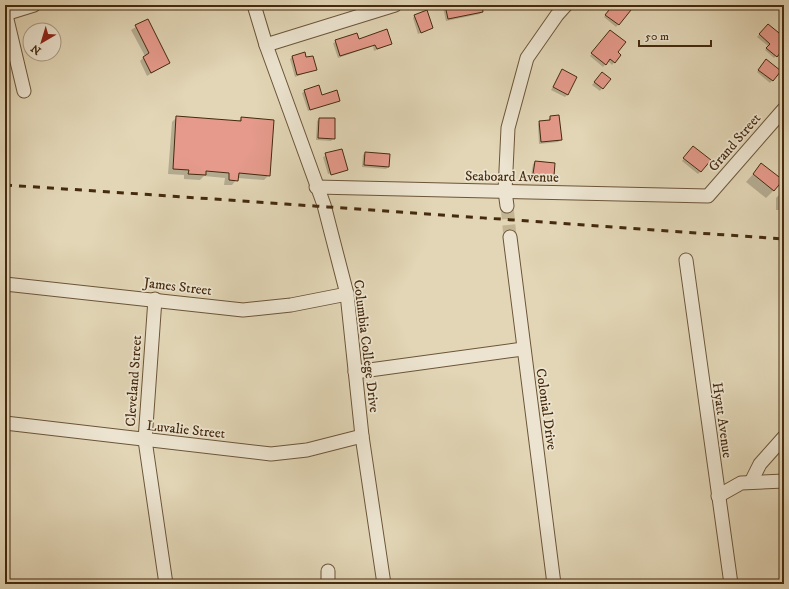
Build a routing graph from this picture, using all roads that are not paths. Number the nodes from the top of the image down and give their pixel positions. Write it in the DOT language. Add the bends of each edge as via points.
graph roads {
  1 [pos="34,5"];
  2 [pos="254,5"];
  3 [pos="395,5"];
  4 [pos="566,5"];
  5 [pos="5,13"];
  6 [pos="266,45"];
  7 [pos="24,91"];
  8 [pos="784,109"];
  9 [pos="316,187"];
  10 [pos="505,191"];
  11 [pos="708,196"];
  12 [pos="507,206"];
  13 [pos="510,237"];
  14 [pos="686,260"];
  15 [pos="5,284"];
  16 [pos="347,294"];
  17 [pos="155,299"];
  18 [pos="523,349"];
  19 [pos="355,372"];
  20 [pos="5,424"];
  21 [pos="362,436"];
  22 [pos="784,437"];
  23 [pos="145,440"];
  24 [pos="784,481"];
  25 [pos="751,482"];
  26 [pos="718,496"];
  27 [pos="328,571"];
  28 [pos="166,584"];
  29 [pos="328,584"];
  30 [pos="384,584"];
  31 [pos="554,584"];
  32 [pos="731,584"];
  1 -- 5 [label="street"];
  2 -- 6 [label="street, Columbia College Drive"];
  3 -- 6 [label="street"];
  4 -- 10 [label="street" via="527,58 508,128"];
  5 -- 7 [label="street"];
  6 -- 9 [label="street, Columbia College Drive"];
  8 -- 11 [label="street, Grand Street"];
  9 -- 10 [label="street, Seaboard Avenue"];
  9 -- 16 [label="street, Columbia College Drive" via="324,206"];
  10 -- 11 [label="street, Seaboard Avenue"];
  10 -- 12 [label="street"];
  13 -- 18 [label="street, Colonial Drive"];
  14 -- 26 [label="street, Hyatt Avenue"];
  15 -- 17 [label="street, James Street"];
  16 -- 17 [label="street, James Street" via="291,305 243,310"];
  16 -- 19 [label="street, Columbia College Drive"];
  17 -- 23 [label="street, Cleveland Street"];
  18 -- 19 [label="street"];
  18 -- 31 [label="street, Colonial Drive"];
  19 -- 21 [label="street, Columbia College Drive"];
  20 -- 23 [label="street, Luvalie Street"];
  21 -- 23 [label="street, Luvalie Street" via="307,450 271,454"];
  21 -- 30 [label="street, Columbia College Drive"];
  22 -- 25 [label="street" via="760,464"];
  23 -- 28 [label="street, Cleveland Street"];
  24 -- 25 [label="street"];
  25 -- 26 [label="street" via="741,483"];
  26 -- 32 [label="street, Hyatt Avenue"];
  27 -- 29 [label="street"];
}
